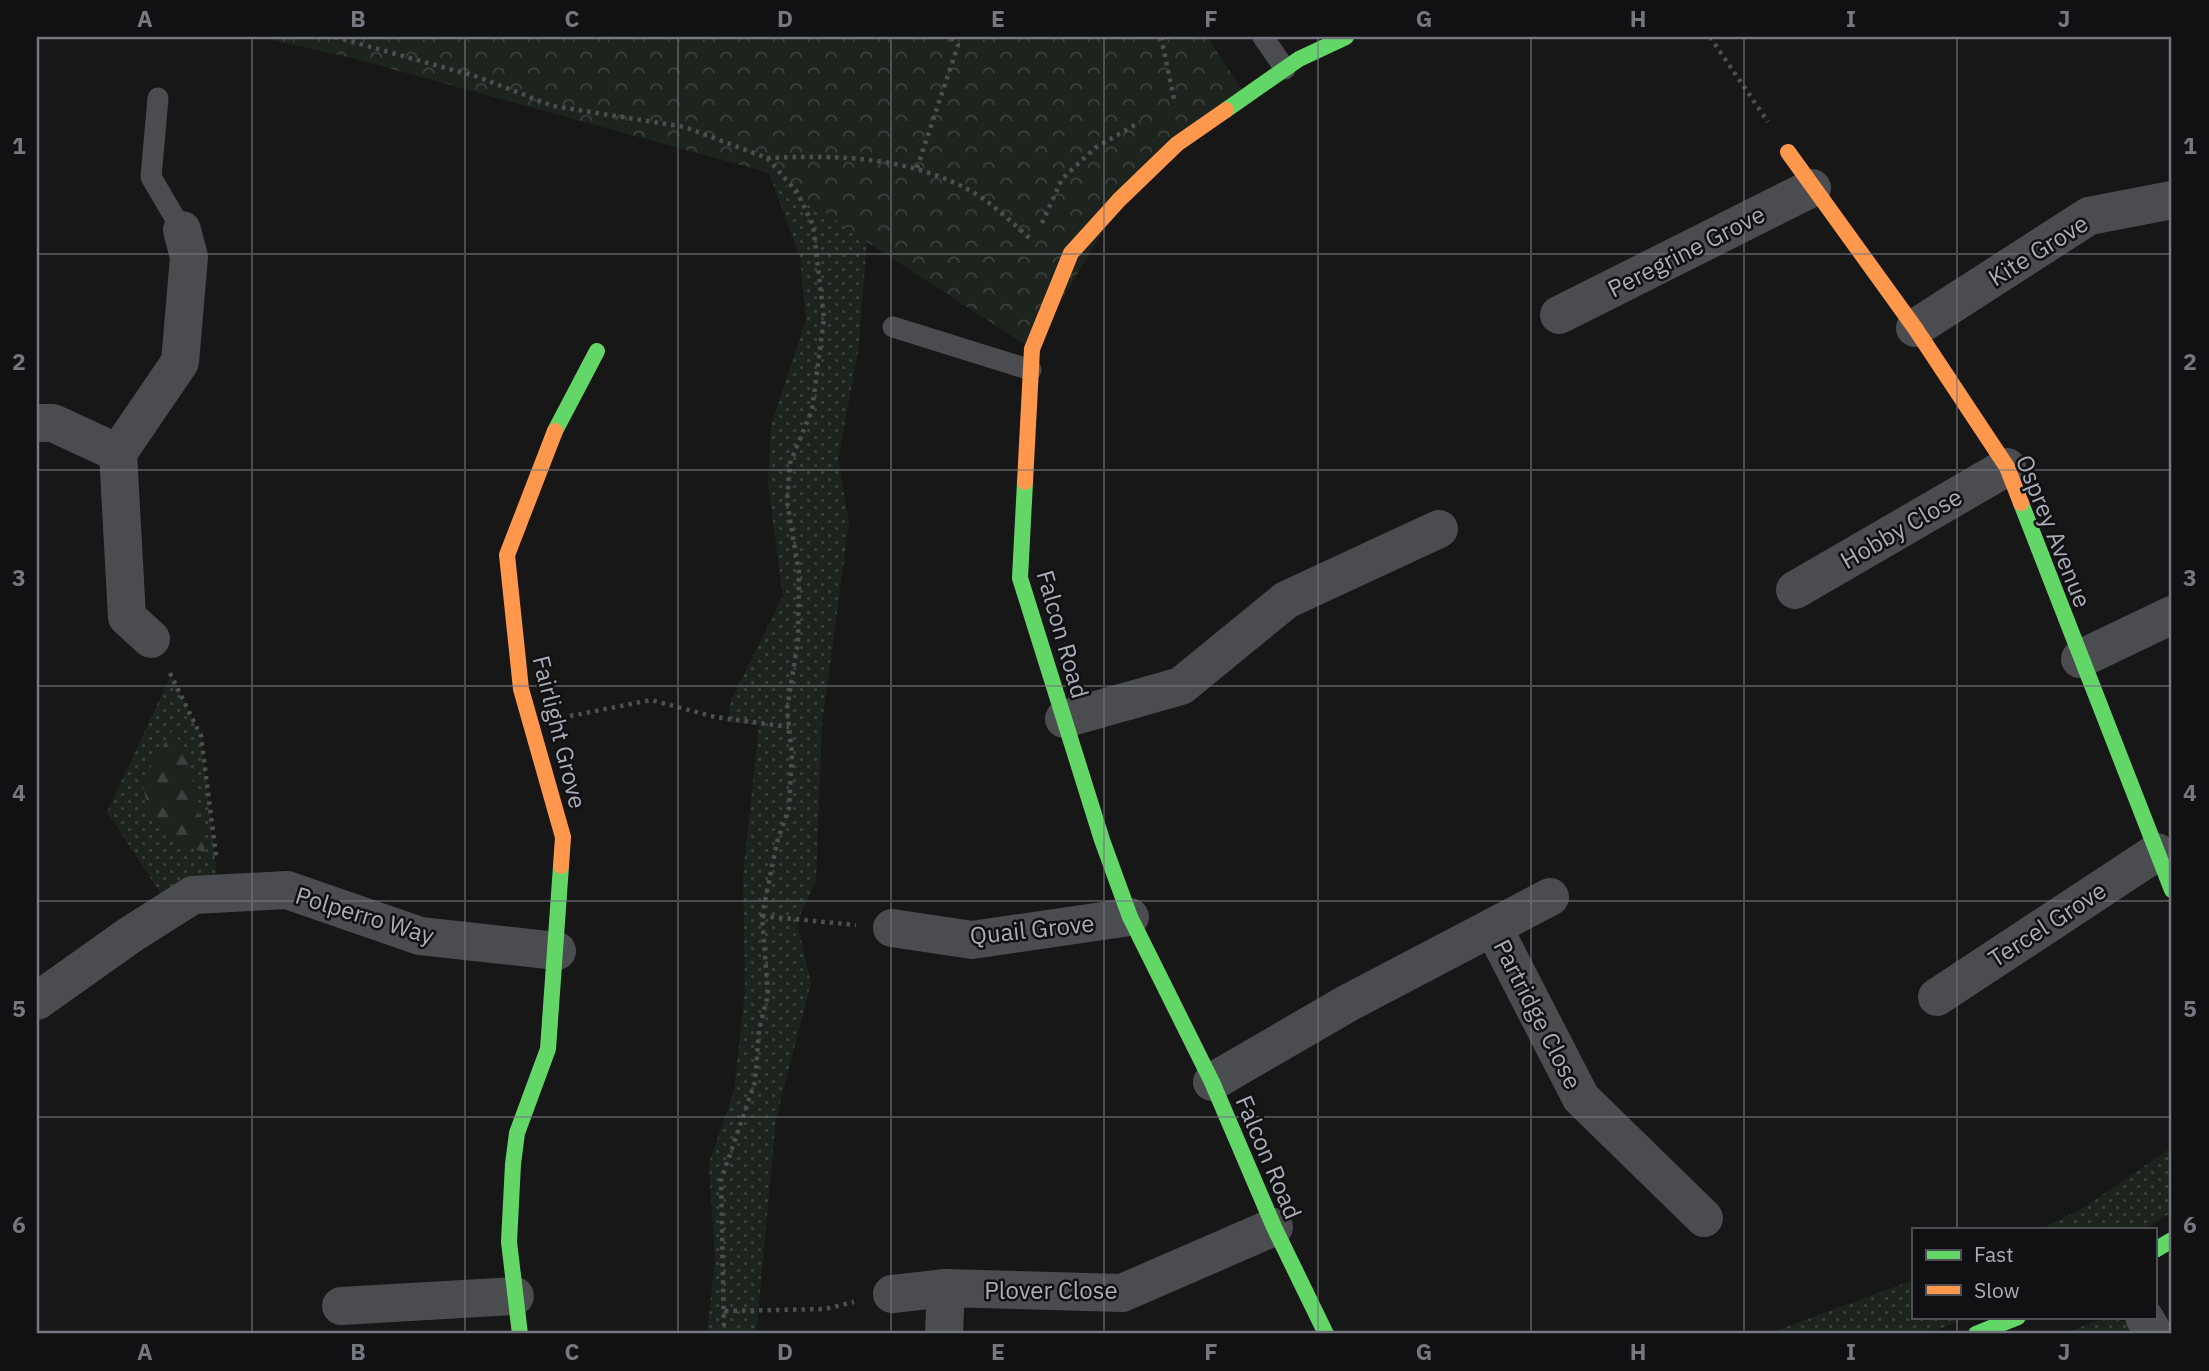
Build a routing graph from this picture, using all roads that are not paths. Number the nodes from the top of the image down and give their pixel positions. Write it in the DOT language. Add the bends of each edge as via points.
graph roads {
  1 [pos="1263,37"];
  2 [pos="1346,37"];
  3 [pos="1284,69"];
  4 [pos="158,98"];
  5 [pos="1788,152"];
  6 [pos="1812,188"];
  7 [pos="2172,200"];
  8 [pos="182,230"];
  9 [pos="1559,315"];
  10 [pos="893,327"];
  11 [pos="1915,328"];
  12 [pos="597,351"];
  13 [pos="1031,370"];
  14 [pos="37,423"];
  15 [pos="118,453"];
  16 [pos="2007,467"];
  17 [pos="1439,529"];
  18 [pos="1796,590"];
  19 [pos="2172,615"];
  20 [pos="151,639"];
  21 [pos="2080,659"];
  22 [pos="1064,719"];
  23 [pos="2157,852"];
  24 [pos="2172,890"];
  25 [pos="1550,897"];
  26 [pos="1130,918"];
  27 [pos="1493,927"];
  28 [pos="892,928"];
  29 [pos="554,962"];
  30 [pos="1937,997"];
  31 [pos="37,1001"];
  32 [pos="1212,1082"];
  33 [pos="1704,1218"];
  34 [pos="1274,1227"];
  35 [pos="2172,1240"];
  36 [pos="2156,1249"];
  37 [pos="946,1288"];
  38 [pos="892,1294"];
  39 [pos="515,1296"];
  40 [pos="341,1306"];
  41 [pos="2016,1318"];
  42 [pos="2145,1318"];
  43 [pos="520,1334"];
  44 [pos="944,1334"];
  45 [pos="1326,1334"];
  46 [pos="1976,1334"];
  47 [pos="2154,1334"];
  1 -- 3 [label="lane"];
  2 -- 3 [label="street, Falcon Road"];
  3 -- 13 [label="street, Falcon Road" via="1177,144 1071,253 1032,349"];
  4 -- 8 [label="lane" via="151,177"];
  5 -- 6 [label="street, Osprey Avenue"];
  6 -- 9 [label="street, Peregrine Grove"];
  6 -- 11 [label="street, Osprey Avenue"];
  7 -- 11 [label="street, Kite Grove" via="2089,216"];
  8 -- 15 [label="street" via="189,257 180,362"];
  10 -- 13 [label="lane"];
  11 -- 16 [label="street, Osprey Avenue"];
  12 -- 29 [label="street, Fairlight Grove" via="546,449 507,555 521,689 563,837"];
  13 -- 22 [label="street, Falcon Road" via="1020,578"];
  14 -- 15 [label="street" via="53,423"];
  15 -- 20 [label="street" via="127,617"];
  16 -- 18 [label="street, Hobby Close"];
  16 -- 21 [label="street, Osprey Avenue"];
  17 -- 22 [label="street" via="1286,600 1181,686"];
  19 -- 21 [label="street"];
  21 -- 23 [label="street, Osprey Avenue"];
  22 -- 26 [label="street, Falcon Road"];
  23 -- 24 [label="street, Osprey Avenue"];
  23 -- 30 [label="street, Tercel Grove"];
  25 -- 27 [label="street, Partridge Close"];
  26 -- 28 [label="street, Quail Grove" via="972,940"];
  26 -- 32 [label="street, Falcon Road"];
  27 -- 32 [label="street, Partridge Close"];
  27 -- 33 [label="street, Partridge Close" via="1581,1098"];
  29 -- 31 [label="street, Polperro Way" via="420,936 287,890 192,895"];
  29 -- 39 [label="street, Fairlight Grove" via="548,1049 517,1133 513,1164 509,1242"];
  32 -- 34 [label="street, Falcon Road"];
  34 -- 37 [label="street, Plover Close" via="1122,1293"];
  34 -- 45 [label="street, Falcon Road"];
  35 -- 36 [label="street"];
  37 -- 38 [label="street, Plover Close"];
  37 -- 44 [label="street"];
  39 -- 40 [label="street"];
  39 -- 43 [label="street, Fairlight Grove"];
  41 -- 46 [label="street"];
  42 -- 47 [label="street"];
}
